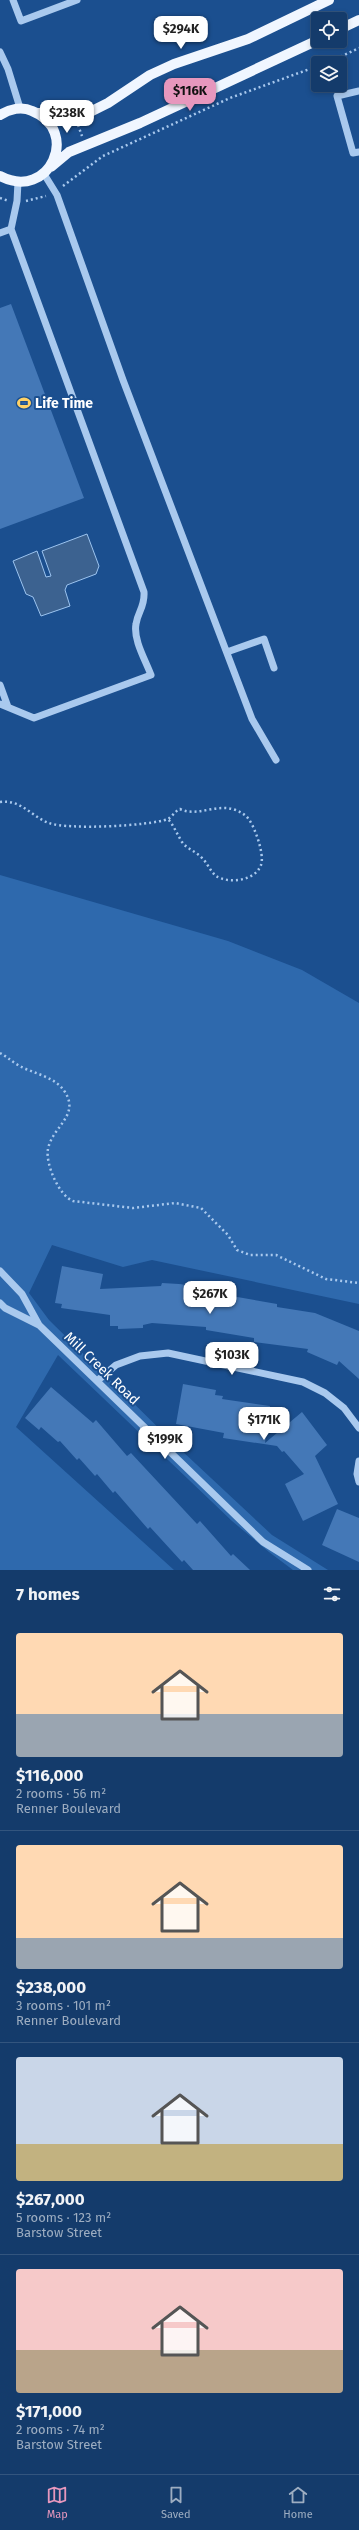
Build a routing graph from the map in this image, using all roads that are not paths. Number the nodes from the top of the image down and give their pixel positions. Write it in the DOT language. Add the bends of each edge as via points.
graph roads {
  1 [pos="13,0"];
  2 [pos="77,0"];
  3 [pos="329,0"];
  4 [pos="359,20"];
  5 [pos="347,26"];
  6 [pos="311,43"];
  7 [pos="0,52"];
  8 [pos="359,91"];
  9 [pos="20,108"];
  10 [pos="38,113"];
  11 [pos="0,115"];
  12 [pos="359,152"];
  13 [pos="47,170"];
  14 [pos="6,180"];
  15 [pos="11,229"];
  16 [pos="0,233"];
  17 [pos="227,652"];
  18 [pos="274,668"];
  19 [pos="0,685"];
  20 [pos="0,704"];
  21 [pos="8,707"];
  22 [pos="276,760"];
  23 [pos="0,1271"];
  24 [pos="0,1303"];
  25 [pos="39,1325"];
  26 [pos="97,1381"];
  27 [pos="359,1428"];
  28 [pos="359,1461"];
  29 [pos="359,1482"];
  30 [pos="308,1570"];
  1 -- 2 [label="street" via="21,21"];
  3 -- 10 [label="main road" via="248,39 150,74 103,106 88,113"];
  4 -- 5 [label="main road"];
  6 -- 13 [label="main road" via="140,123 69,152"];
  7 -- 9 [label="street"];
  8 -- 12 [label="street" via="337,96 353,153"];
  9 -- 10 [label="main road"];
  9 -- 11 [label="main road"];
  10 -- 13 [label="main road" via="51,125 56,136 56,156"];
  13 -- 14 [label="main road" via="28,182"];
  13 -- 17 [label="street" via="123,380"];
  14 -- 15 [label="street" via="17,201"];
  15 -- 16 [label="street"];
  15 -- 21 [label="street" via="144,592 145,604 137,618 135,632 151,675 34,718"];
  17 -- 18 [label="street" via="264,639"];
  17 -- 22 [label="street" via="252,719"];
  19 -- 21 [label="street"];
  20 -- 21 [label="street"];
  23 -- 25 [label="street, Mill Creek Road" via="22,1294"];
  24 -- 25 [label="street, Mill Creek Road"];
  25 -- 26 [label="street, Mill Creek Road"];
  26 -- 27 [label="street" via="116,1365 140,1356 168,1353 303,1382 325,1393 344,1408"];
  26 -- 30 [label="street, Mill Creek Road" via="263,1542"];
  28 -- 29 [label="street"];
}
